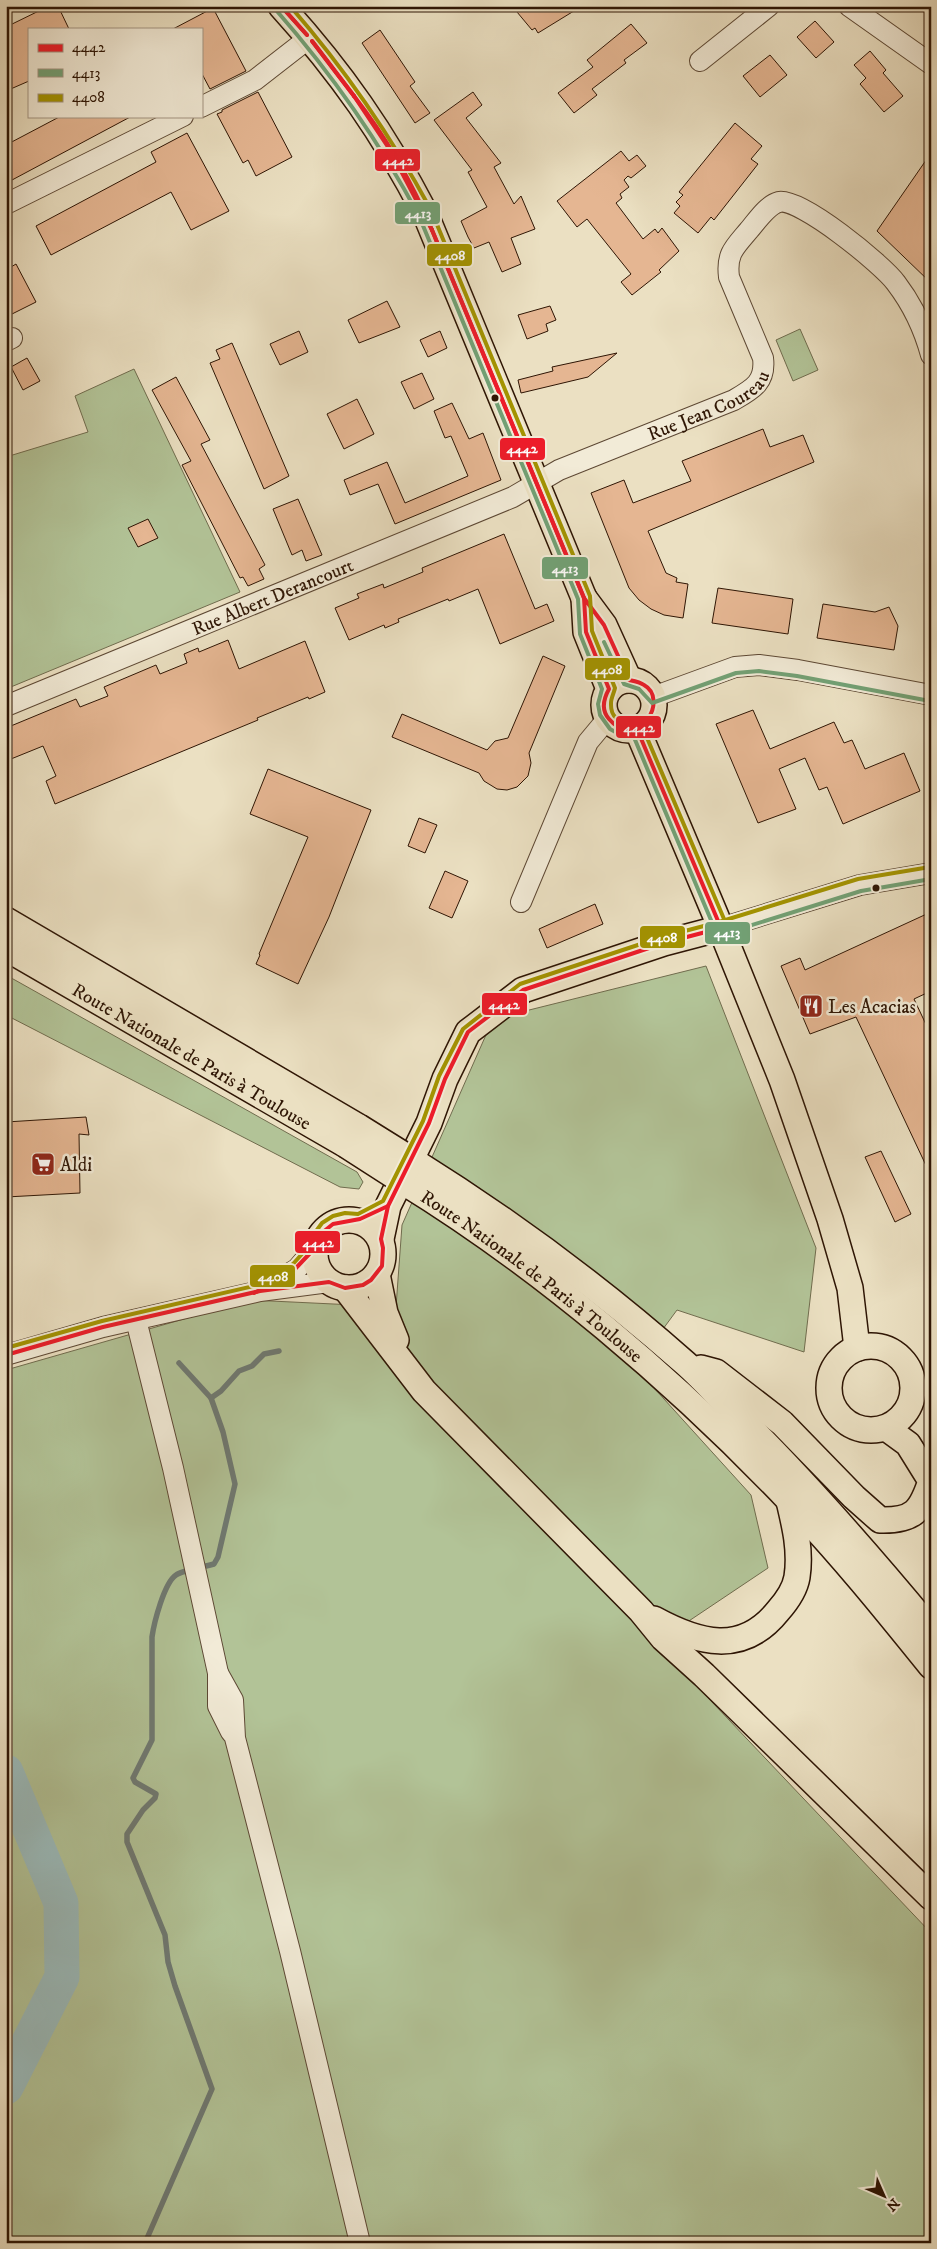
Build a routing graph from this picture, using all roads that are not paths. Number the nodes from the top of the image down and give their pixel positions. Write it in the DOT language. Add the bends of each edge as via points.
graph roads {
  1 [pos="280,6"];
  2 [pos="769,6"];
  3 [pos="848,6"];
  4 [pos="309,38"];
  5 [pos="700,61"];
  6 [pos="931,64"];
  7 [pos="202,106"];
  8 [pos="179,118"];
  9 [pos="6,204"];
  10 [pos="931,354"];
  11 [pos="536,482"];
  12 [pos="619,685"];
  13 [pos="931,695"];
  14 [pos="653,697"];
  15 [pos="6,706"];
  16 [pos="608,718"];
  17 [pos="637,729"];
  18 [pos="931,873"];
  19 [pos="521,902"];
  20 [pos="6,920"];
  21 [pos="721,928"];
  22 [pos="6,948"];
  23 [pos="352,1136"];
  24 [pos="444,1193"];
  25 [pos="388,1206"];
  26 [pos="359,1220"];
  27 [pos="381,1239"];
  28 [pos="315,1248"];
  29 [pos="377,1274"];
  30 [pos="337,1285"];
  31 [pos="260,1291"];
  32 [pos="136,1320"];
  33 [pos="857,1348"];
  34 [pos="6,1355"];
  35 [pos="686,1364"];
  36 [pos="408,1367"];
  37 [pos="907,1411"];
  38 [pos="886,1428"];
  39 [pos="931,1453"];
  40 [pos="789,1500"];
  41 [pos="641,1611"];
  42 [pos="931,1630"];
  43 [pos="931,1666"];
  44 [pos="931,1897"];
  45 [pos="360,2243"];
  1 -- 4 [label="main road"];
  2 -- 5 [label="street"];
  3 -- 6 [label="street"];
  4 -- 7 [label="street" via="255,80"];
  4 -- 11 [label="main road" via="374,122 425,213"];
  8 -- 9 [label="street"];
  10 -- 11 [label="street, Rue Jean Coureau" via="916,316 895,281 862,251 802,207 779,202 762,215 730,253 728,264 729,276 762,358 764,370 759,382 734,400"];
  11 -- 12 [label="main road" via="584,598 586,632"];
  11 -- 15 [label="street, Rue Albert Derancourt" via="514,497"];
  12 -- 14 [label="main road" via="643,684"];
  12 -- 16 [label="main road" via="604,702"];
  13 -- 14 [label="street" via="759,665 728,669"];
  14 -- 17 [label="main road" via="652,716"];
  16 -- 17 [label="main road" via="623,730"];
  16 -- 19 [label="street" via="588,742"];
  17 -- 21 [label="main road"];
  18 -- 21 [label="street" via="860,885"];
  20 -- 23 [label="main road, Route Nationale de Paris à Toulouse"];
  21 -- 25 [label="main road" via="664,943 523,990 468,1032 445,1079 429,1123"];
  21 -- 33 [label="main road" via="782,1080 830,1219 850,1288"];
  22 -- 23 [label="main road, Route Nationale de Paris à Toulouse"];
  23 -- 24 [label="main road, Route Nationale de Paris à Toulouse, bridge"];
  24 -- 35 [label="main road, Route Nationale de Paris à Toulouse" via="540,1246"];
  24 -- 40 [label="main road, Route Nationale de Paris à Toulouse" via="696,1406"];
  25 -- 26 [label="main road"];
  25 -- 27 [label="main road"];
  26 -- 27 [label="main road"];
  26 -- 28 [label="main road" via="347,1219 326,1228"];
  27 -- 29 [label="main road" via="384,1257"];
  28 -- 30 [label="main road" via="317,1267"];
  28 -- 31 [label="street" via="297,1269"];
  29 -- 30 [label="main road" via="363,1285"];
  29 -- 36 [label="main road" via="385,1313"];
  30 -- 31 [label="street"];
  30 -- 36 [label="main road"];
  31 -- 32 [label="street"];
  32 -- 34 [label="street"];
  32 -- 45 [label="street" via="173,1468 218,1673 218,1706 235,1738"];
  33 -- 37 [label="main road" via="883,1347 904,1361 914,1386"];
  33 -- 38 [label="main road" via="841,1359 830,1376 831,1403 848,1423 866,1430"];
  35 -- 38 [label="main road" via="716,1372 782,1423 880,1520 898,1521 917,1512 931,1481 908,1444"];
  35 -- 42 [label="main road, Route Nationale de Paris à Toulouse" via="786,1463"];
  36 -- 41 [label="main road" via="424,1391"];
  37 -- 38 [label="main road"];
  37 -- 39 [label="main road"];
  40 -- 41 [label="main road" via="797,1534 797,1579 770,1622 749,1636 724,1642 694,1638"];
  40 -- 43 [label="main road, Route Nationale de Paris à Toulouse" via="860,1578"];
  41 -- 44 [label="main road" via="663,1638"];
}
